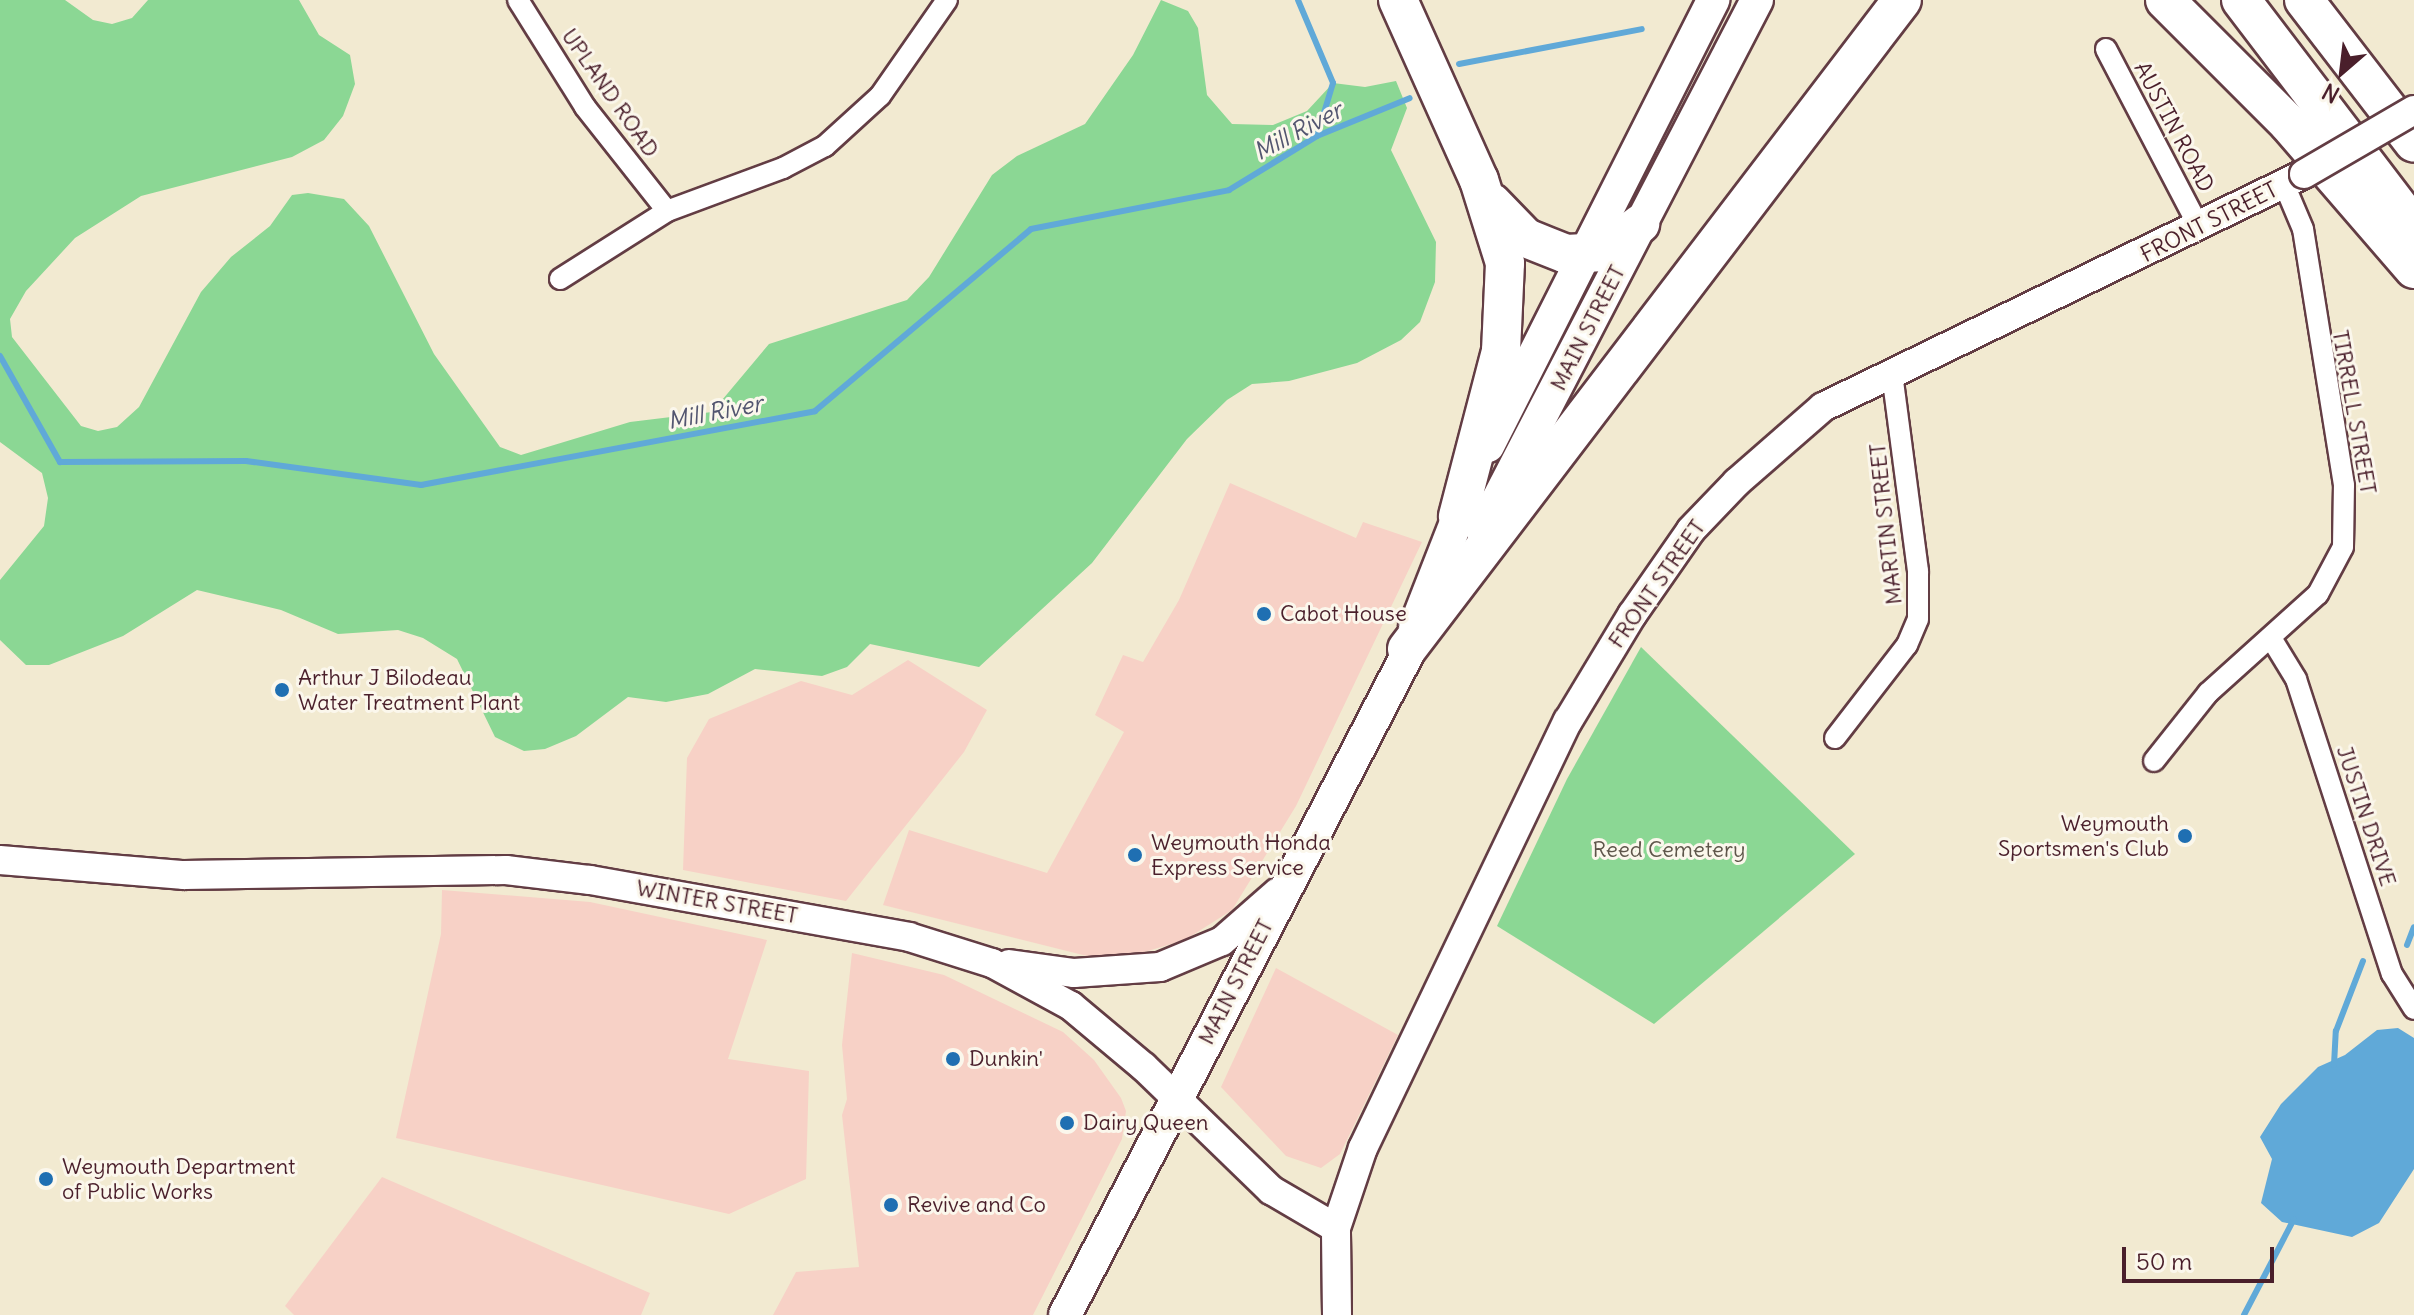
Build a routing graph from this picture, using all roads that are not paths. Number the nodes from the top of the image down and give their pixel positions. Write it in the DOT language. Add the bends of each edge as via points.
graph roads {
  1 [pos="518,0"];
  2 [pos="947,0"];
  3 [pos="1398,0"];
  4 [pos="1713,0"];
  5 [pos="1757,0"];
  6 [pos="1902,0"];
  7 [pos="2165,0"];
  8 [pos="2241,0"];
  9 [pos="2304,0"];
  10 [pos="2106,49"];
  11 [pos="2414,110"];
  12 [pos="2414,143"];
  13 [pos="2294,179"];
  14 [pos="1479,180"];
  15 [pos="667,211"];
  16 [pos="1640,224"];
  17 [pos="2199,227"];
  18 [pos="2414,227"];
  19 [pos="1581,256"];
  20 [pos="2414,269"];
  21 [pos="560,279"];
  22 [pos="1892,373"];
  23 [pos="1458,516"];
  24 [pos="2271,638"];
  25 [pos="1407,649"];
  26 [pos="1835,738"];
  27 [pos="2154,761"];
  28 [pos="0,860"];
  29 [pos="1286,884"];
  30 [pos="992,963"];
  31 [pos="2414,1009"];
  32 [pos="1177,1098"];
  33 [pos="1336,1228"];
  34 [pos="1065,1315"];
  35 [pos="1337,1315"];
  1 -- 15 [label="street, UPLAND ROAD" via="585,107"];
  2 -- 15 [label="street" via="880,96 825,146 783,168"];
  3 -- 14 [label="highway"];
  4 -- 19 [label="main road, MAIN STREET"];
  5 -- 16 [label="main road, MAIN STREET"];
  6 -- 25 [label="highway"];
  7 -- 20 [label="highway" via="2288,123"];
  8 -- 18 [label="highway"];
  9 -- 12 [label="highway"];
  10 -- 17 [label="street, AUSTIN ROAD"];
  11 -- 13 [label="street, FRONT STREET, bridge"];
  13 -- 17 [label="street, FRONT STREET"];
  13 -- 24 [label="street, TIRRELL STREET" via="2347,512 2336,567 2303,610"];
  14 -- 19 [label="highway" via="1515,230 1554,250"];
  14 -- 23 [label="highway" via="1503,248 1507,301 1490,400"];
  15 -- 21 [label="street"];
  16 -- 19 [label="highway" via="1615,247"];
  16 -- 25 [label="main road, MAIN STREET" via="1504,491"];
  17 -- 22 [label="street, FRONT STREET"];
  19 -- 23 [label="main road, MAIN STREET"];
  22 -- 26 [label="street, MARTIN STREET" via="1921,604 1907,645"];
  22 -- 33 [label="street, FRONT STREET" via="1823,407 1737,482 1691,530 1632,615 1530,798 1363,1148"];
  23 -- 25 [label="main road, MAIN STREET"];
  24 -- 27 [label="street, TIRRELL STREET" via="2208,693"];
  24 -- 31 [label="street, JUSTIN DRIVE" via="2296,679 2392,974"];
  25 -- 29 [label="main road, MAIN STREET"];
  28 -- 30 [label="street, WINTER STREET" via="184,875 439,868 553,875 909,937"];
  29 -- 30 [label="street" via="1222,941 1160,967 1074,973"];
  29 -- 32 [label="main road, MAIN STREET"];
  30 -- 32 [label="street, WINTER STREET" via="1071,1006"];
  32 -- 33 [label="street, WINTER STREET" via="1271,1190"];
  32 -- 34 [label="main road, MAIN STREET"];
  33 -- 35 [label="street, FRONT STREET"];
}
